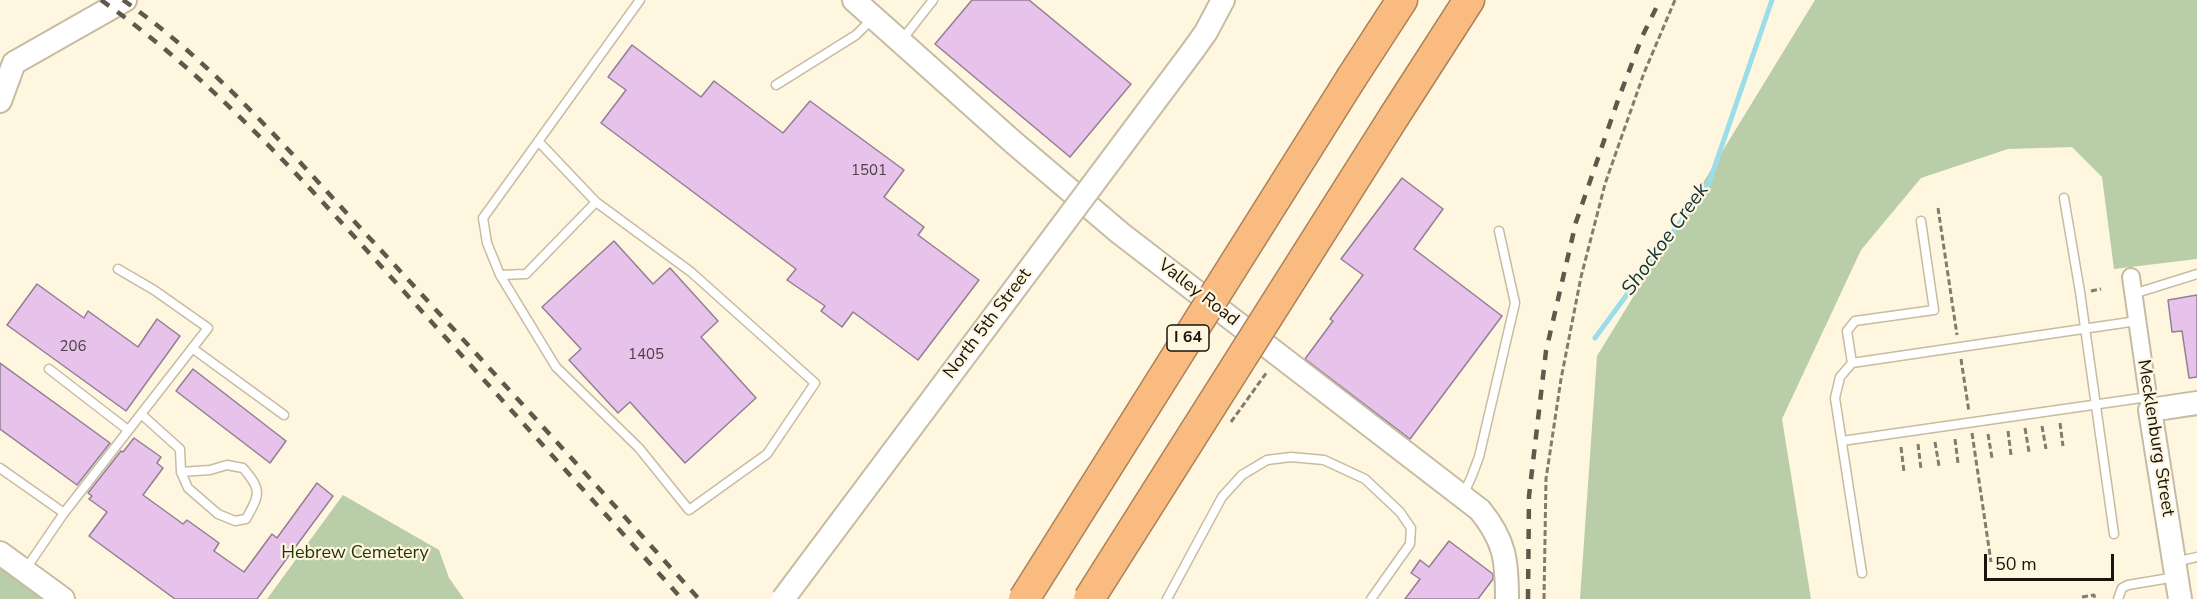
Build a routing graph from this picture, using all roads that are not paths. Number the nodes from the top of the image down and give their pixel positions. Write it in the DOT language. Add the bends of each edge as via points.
graph roads {
  1 [pos="125,0"];
  2 [pos="640,0"];
  3 [pos="854,0"];
  4 [pos="933,0"];
  5 [pos="1223,0"];
  6 [pos="1402,0"];
  7 [pos="1469,0"];
  8 [pos="873,18"];
  9 [pos="900,42"];
  10 [pos="776,85"];
  11 [pos="0,102"];
  12 [pos="539,142"];
  13 [pos="2064,198"];
  14 [pos="596,202"];
  15 [pos="1921,221"];
  16 [pos="1499,231"];
  17 [pos="118,269"];
  18 [pos="500,274"];
  19 [pos="2197,274"];
  20 [pos="2132,286"];
  21 [pos="2137,321"];
  22 [pos="2085,328"];
  23 [pos="192,348"];
  24 [pos="1852,363"];
  25 [pos="49,369"];
  26 [pos="2197,402"];
  27 [pos="2095,403"];
  28 [pos="2149,403"];
  29 [pos="141,414"];
  30 [pos="284,415"];
  31 [pos="128,430"];
  32 [pos="1842,441"];
  33 [pos="0,468"];
  34 [pos="181,472"];
  35 [pos="1463,495"];
  36 [pos="64,513"];
  37 [pos="2114,534"];
  38 [pos="0,553"];
  39 [pos="2197,557"];
  40 [pos="24,571"];
  41 [pos="1862,573"];
  42 [pos="2177,579"];
  43 [pos="63,599"];
  44 [pos="783,599"];
  45 [pos="1024,599"];
  46 [pos="1089,599"];
  47 [pos="1167,599"];
  48 [pos="1371,599"];
  49 [pos="1507,599"];
  50 [pos="2118,599"];
  1 -- 11 [label="street" via="14,63"];
  2 -- 12 [label="lane"];
  3 -- 8 [label="street, Valley Road"];
  4 -- 9 [label="lane"];
  5 -- 44 [label="street, North 5th Street, bridge" via="1194,49"];
  6 -- 45 [label="highway, I 64, bridge"];
  7 -- 46 [label="highway, bridge"];
  8 -- 9 [label="street, Valley Road"];
  8 -- 10 [label="lane" via="856,35"];
  9 -- 35 [label="street, Valley Road" via="1120,233"];
  12 -- 14 [label="lane"];
  12 -- 18 [label="lane" via="483,218 487,243"];
  13 -- 22 [label="lane"];
  14 -- 18 [label="lane" via="526,274"];
  14 -- 18 [label="lane" via="691,272 815,383 767,454 689,510 639,448 556,367"];
  15 -- 24 [label="lane" via="1934,310 1855,321 1847,331"];
  16 -- 35 [label="lane" via="1515,303 1479,457"];
  17 -- 23 [label="lane" via="208,328"];
  19 -- 20 [label="lane"];
  20 -- 21 [label="street, Mecklenburg Street"];
  21 -- 22 [label="lane"];
  21 -- 28 [label="street, Mecklenburg Street"];
  22 -- 24 [label="lane"];
  22 -- 27 [label="lane"];
  23 -- 29 [label="lane"];
  23 -- 30 [label="lane"];
  24 -- 32 [label="lane" via="1840,377 1835,398"];
  25 -- 31 [label="lane"];
  26 -- 28 [label="street"];
  27 -- 28 [label="lane"];
  27 -- 32 [label="lane"];
  27 -- 37 [label="lane"];
  28 -- 42 [label="street, Mecklenburg Street"];
  29 -- 31 [label="lane"];
  29 -- 34 [label="lane" via="180,449"];
  31 -- 36 [label="lane"];
  32 -- 41 [label="lane"];
  33 -- 36 [label="lane"];
  34 -- 34 [label="lane" via="188,488 218,514 235,521 246,519 256,500 256,484 243,468 228,465"];
  35 -- 49 [label="street, Valley Road" via="1494,527 1503,548"];
  36 -- 40 [label="lane"];
  38 -- 40 [label="street"];
  39 -- 42 [label="lane"];
  40 -- 43 [label="street"];
  42 -- 50 [label="lane" via="2128,585 2122,588"];
  47 -- 48 [label="lane" via="1222,497 1242,475 1268,460 1292,457 1324,460 1365,479 1411,528 1410,544"];
}
